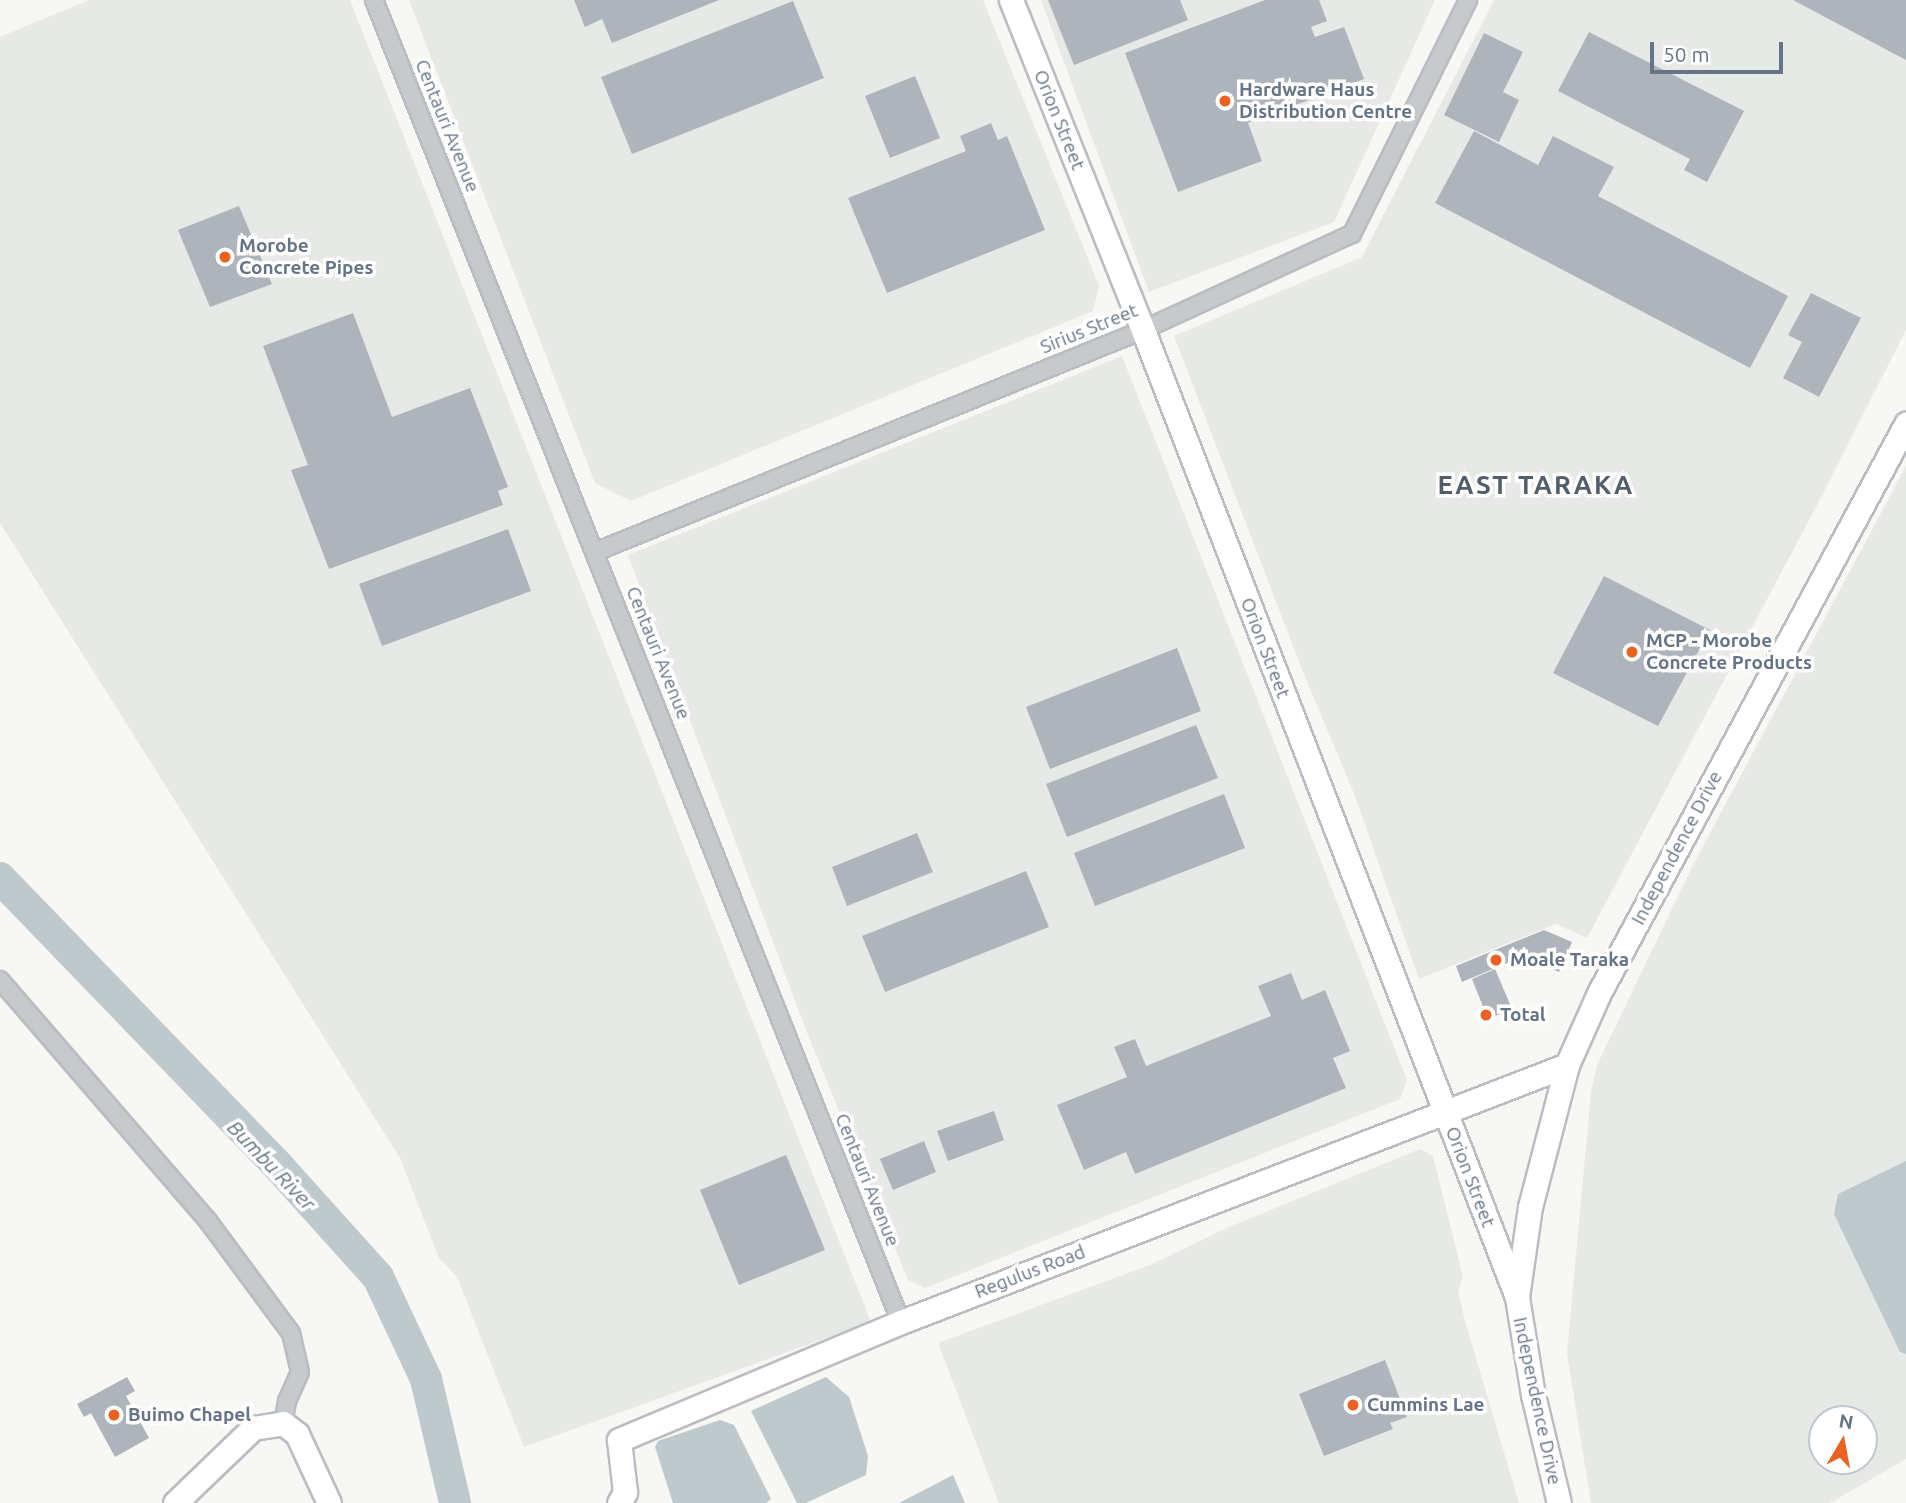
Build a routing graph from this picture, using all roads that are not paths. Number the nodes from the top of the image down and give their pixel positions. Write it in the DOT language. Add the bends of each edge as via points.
graph roads {
  1 [pos="374,0"];
  2 [pos="1011,0"];
  3 [pos="1468,0"];
  4 [pos="1143,330"];
  5 [pos="1906,424"];
  6 [pos="595,552"];
  7 [pos="0,979"];
  8 [pos="1567,1065"];
  9 [pos="1445,1113"];
  10 [pos="1517,1297"];
  11 [pos="901,1322"];
  12 [pos="283,1423"];
  13 [pos="176,1503"];
  14 [pos="329,1503"];
  15 [pos="619,1503"];
  16 [pos="1559,1503"];
  1 -- 6 [label="street, Centauri Avenue"];
  2 -- 4 [label="street, Orion Street"];
  3 -- 4 [label="street, Sirius Street" via="1352,234"];
  4 -- 6 [label="street, Sirius Street"];
  4 -- 9 [label="street, Orion Street"];
  5 -- 8 [label="street, Independence Drive" via="1599,993"];
  6 -- 11 [label="street, Centauri Avenue"];
  7 -- 12 [label="street" via="208,1221 291,1333 300,1372"];
  8 -- 9 [label="street, Regulus Road"];
  8 -- 10 [label="street, Independence Drive" via="1530,1207"];
  9 -- 10 [label="street, Orion Street"];
  9 -- 11 [label="street, Regulus Road"];
  10 -- 16 [label="street, Independence Drive" via="1533,1395"];
  11 -- 15 [label="street, Regulus Road" via="619,1440 625,1492"];
  12 -- 13 [label="street" via="253,1427"];
  12 -- 14 [label="street" via="297,1434"];
}
